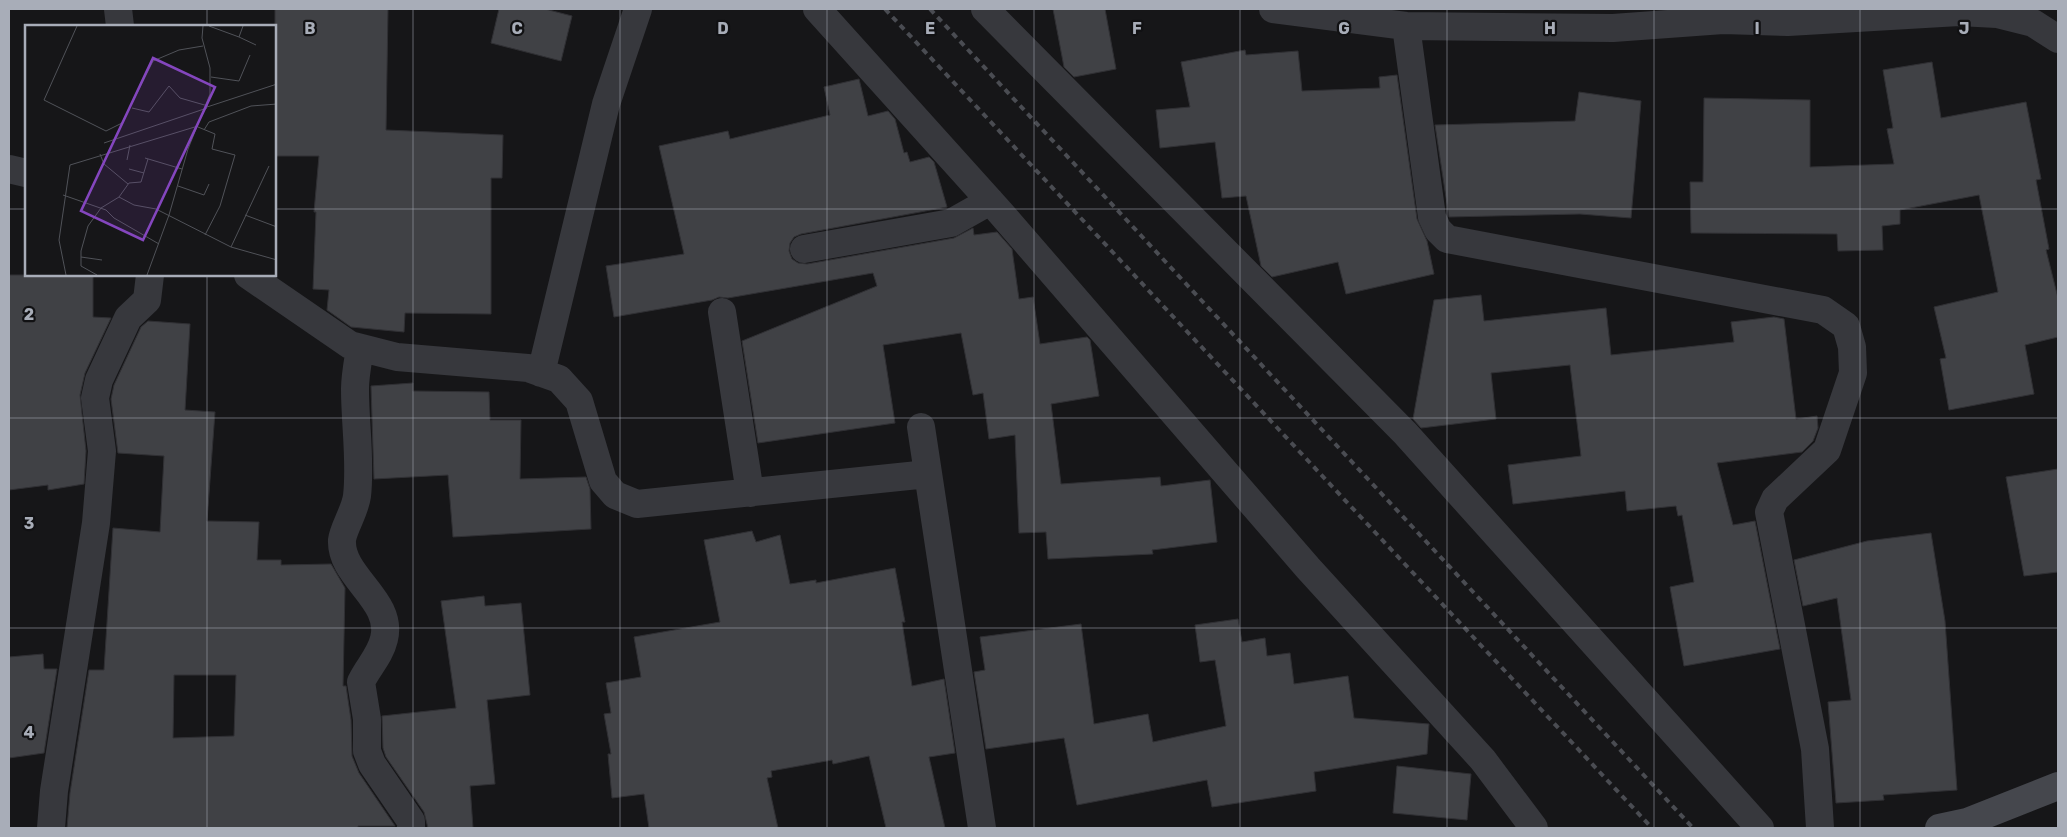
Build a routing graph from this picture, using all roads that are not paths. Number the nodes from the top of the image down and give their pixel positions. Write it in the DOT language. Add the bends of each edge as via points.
graph roads {
  1 [pos="118,9"];
  2 [pos="638,9"];
  3 [pos="817,9"];
  4 [pos="985,9"];
  5 [pos="1273,9"];
  6 [pos="120,25"];
  7 [pos="1406,26"];
  8 [pos="2058,39"];
  9 [pos="9,169"];
  10 [pos="25,173"];
  11 [pos="990,201"];
  12 [pos="804,249"];
  13 [pos="150,276"];
  14 [pos="249,276"];
  15 [pos="722,312"];
  16 [pos="360,348"];
  17 [pos="541,373"];
  18 [pos="920,427"];
  19 [pos="928,474"];
  20 [pos="750,493"];
  21 [pos="2058,786"];
  22 [pos="51,828"];
  23 [pos="411,828"];
  24 [pos="982,828"];
  25 [pos="1534,828"];
  26 [pos="1760,828"];
  27 [pos="1820,828"];
  28 [pos="1939,828"];
  1 -- 6 [label="street"];
  2 -- 17 [label="street" via="606,104"];
  3 -- 11 [label="street"];
  4 -- 26 [label="street" via="1405,433"];
  5 -- 7 [label="street"];
  7 -- 8 [label="street" via="1613,28 1723,20 1788,22 1959,12 1997,14 2033,23"];
  7 -- 27 [label="street" via="1432,217 1447,239 1823,310 1846,326 1852,347 1853,373 1827,450 1775,499 1769,512 1815,749"];
  9 -- 10 [label="street"];
  11 -- 12 [label="street" via="952,223"];
  11 -- 25 [label="street" via="1308,568 1483,760"];
  13 -- 22 [label="street" via="147,300 128,318 99,380 95,398 102,451 96,523"];
  14 -- 16 [label="street" via="350,345"];
  15 -- 20 [label="street"];
  16 -- 17 [label="street" via="397,357 528,368"];
  16 -- 23 [label="street" via="355,388 357,499 342,538 349,565 377,604 384,621 385,638 376,661 361,682 368,719 368,751 372,764 411,821"];
  17 -- 20 [label="street" via="558,378 579,401 602,481 615,495 637,504"];
  18 -- 19 [label="street"];
  19 -- 20 [label="street"];
  19 -- 24 [label="street"];
  21 -- 28 [label="street" via="1967,822"];
}
